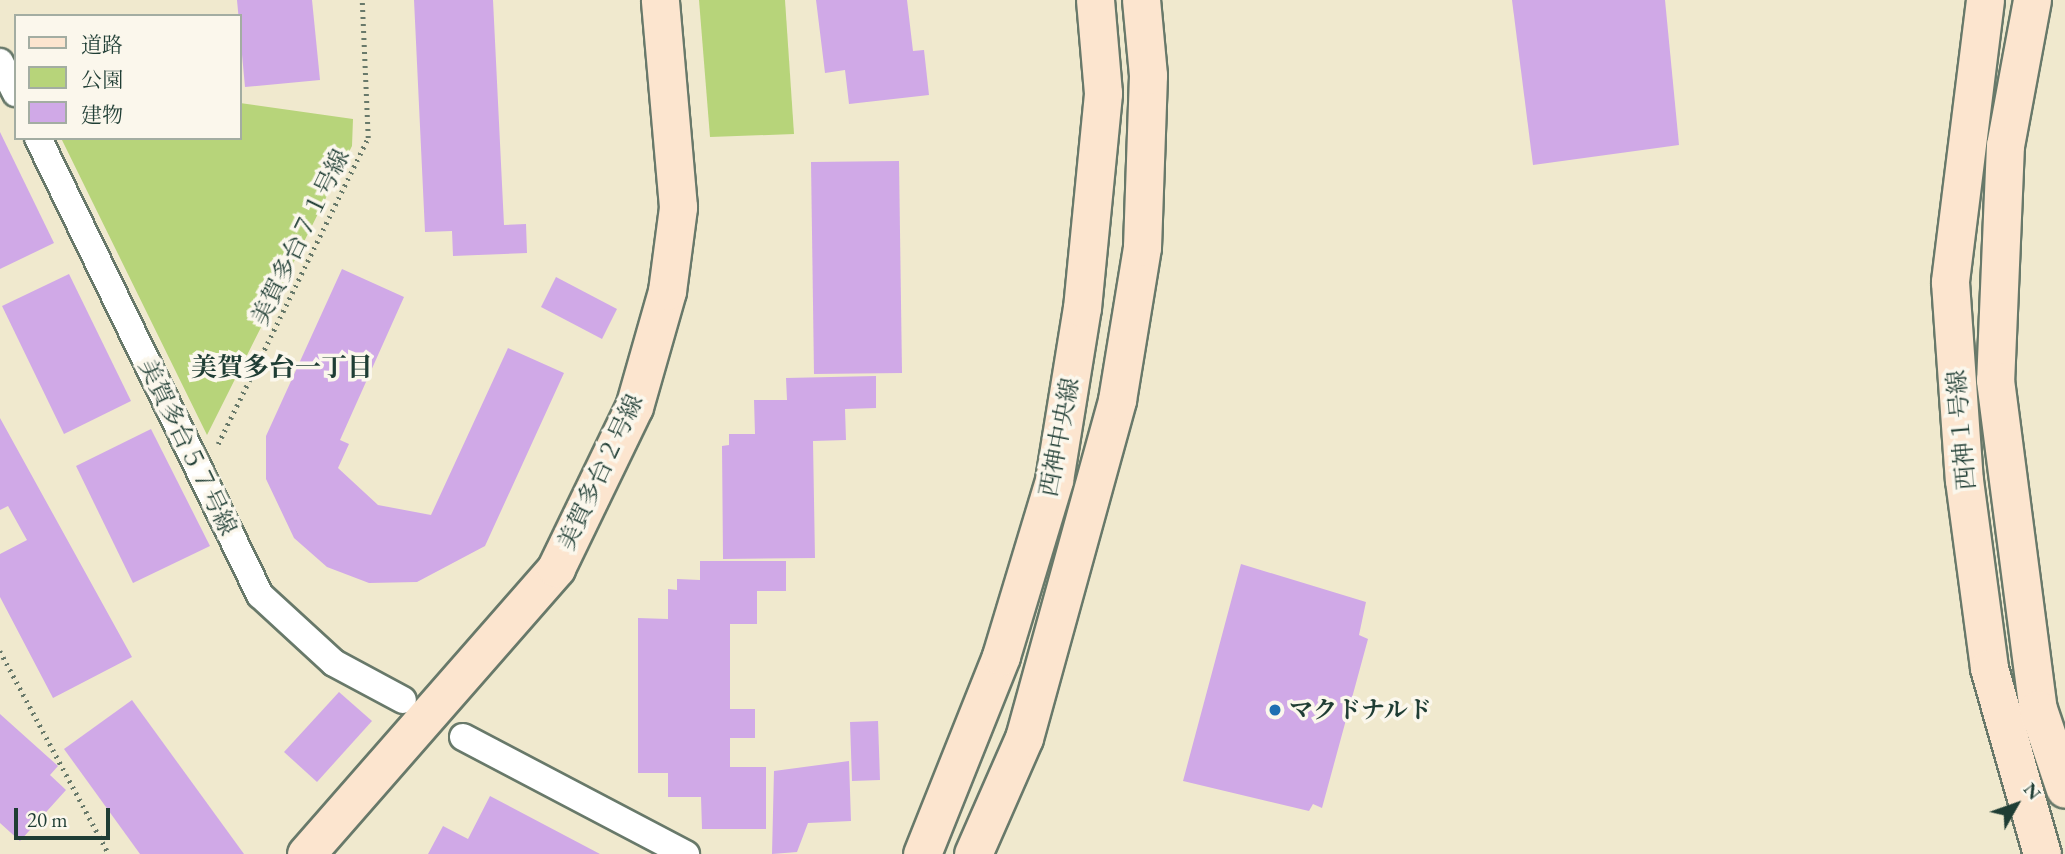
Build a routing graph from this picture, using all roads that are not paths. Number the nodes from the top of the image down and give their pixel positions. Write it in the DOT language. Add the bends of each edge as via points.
graph roads {
  1 [pos="660,0"];
  2 [pos="1095,0"];
  3 [pos="1141,0"];
  4 [pos="1985,0"];
  5 [pos="2032,0"];
  6 [pos="0,62"];
  7 [pos="14,89"];
  8 [pos="39,140"];
  9 [pos="403,700"];
  10 [pos="463,737"];
  11 [pos="2065,789"];
  12 [pos="306,854"];
  13 [pos="686,854"];
  14 [pos="922,854"];
  15 [pos="973,854"];
  16 [pos="2042,854"];
  1 -- 12 [label="street, 美賀多台２号線" via="678,207 667,291 634,407 556,568"];
  2 -- 14 [label="street, 西神中央線" via="1103,93 1082,309 1054,481 1001,656"];
  3 -- 15 [label="street, 西神中央線" via="1148,75 1142,247 1117,400 1024,738"];
  4 -- 16 [label="street, 西神１号線" via="1971,84 1952,308 1964,480 1989,668"];
  5 -- 11 [label="street, 西神１号線" via="2005,145 1995,380 2038,709"];
  6 -- 7 [label="street"];
  8 -- 9 [label="street, 美賀多台５７号線" via="260,595 334,663"];
  10 -- 13 [label="street"];
}
